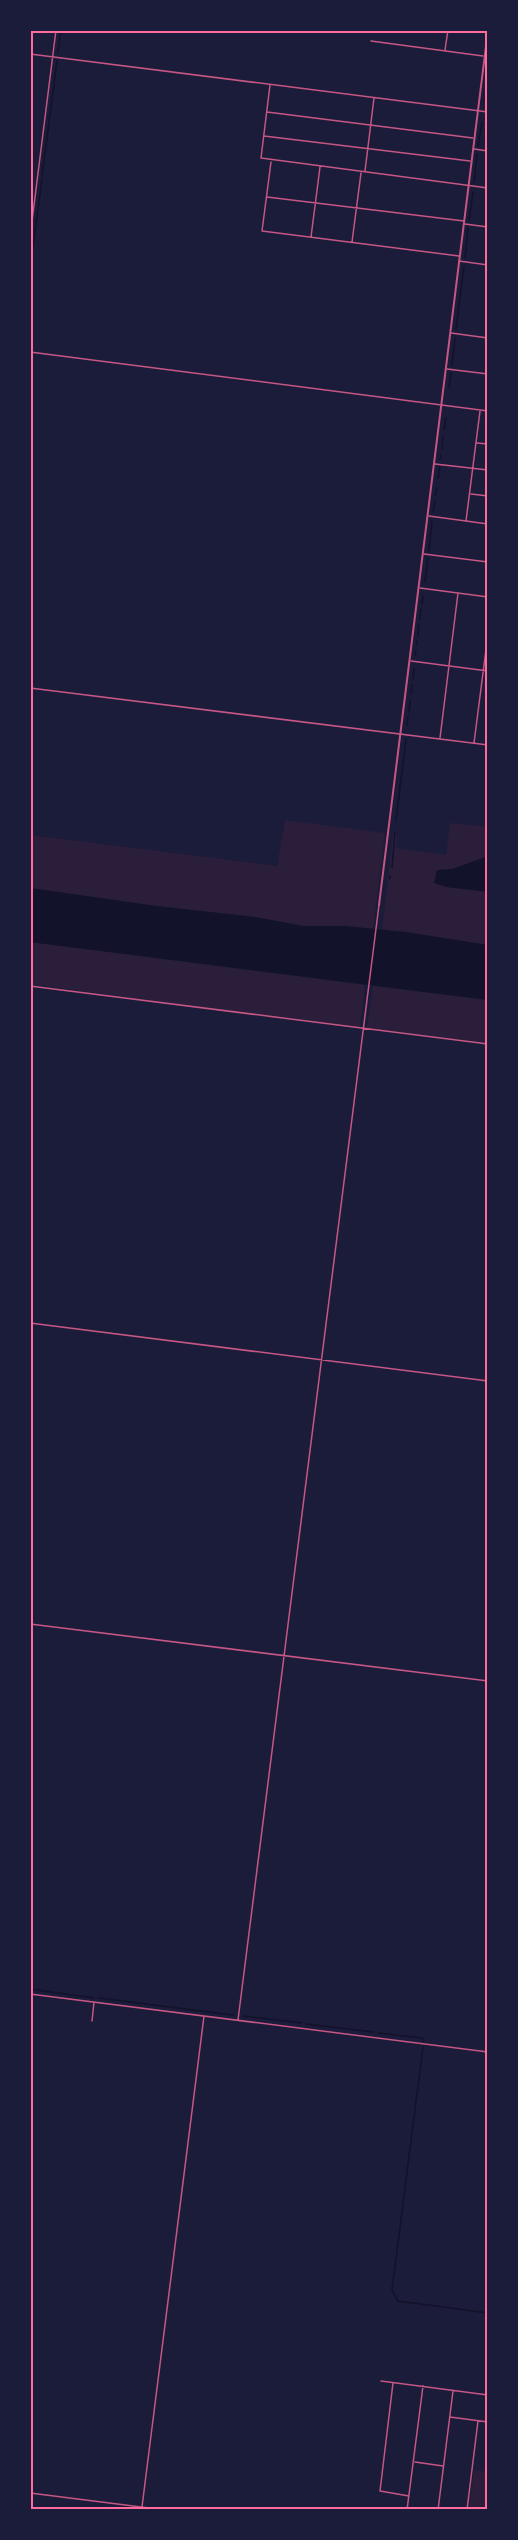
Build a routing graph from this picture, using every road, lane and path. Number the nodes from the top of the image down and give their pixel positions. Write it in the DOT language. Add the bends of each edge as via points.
graph roads {
  1 [pos="56,30"];
  2 [pos="448,30"];
  3 [pos="488,30"];
  4 [pos="371,41"];
  5 [pos="445,51"];
  6 [pos="30,54"];
  7 [pos="484,56"];
  8 [pos="53,57"];
  9 [pos="270,84"];
  10 [pos="374,97"];
  11 [pos="488,104"];
  12 [pos="478,110"];
  13 [pos="487,111"];
  14 [pos="267,112"];
  15 [pos="371,125"];
  16 [pos="264,136"];
  17 [pos="474,138"];
  18 [pos="368,148"];
  19 [pos="473,149"];
  20 [pos="488,151"];
  21 [pos="271,161"];
  22 [pos="471,161"];
  23 [pos="320,167"];
  24 [pos="361,172"];
  25 [pos="365,172"];
  26 [pos="468,185"];
  27 [pos="488,188"];
  28 [pos="266,197"];
  29 [pos="316,203"];
  30 [pos="357,208"];
  31 [pos="463,222"];
  32 [pos="488,227"];
  33 [pos="30,237"];
  34 [pos="311,238"];
  35 [pos="352,242"];
  36 [pos="459,256"];
  37 [pos="459,261"];
  38 [pos="488,265"];
  39 [pos="450,333"];
  40 [pos="488,338"];
  41 [pos="30,352"];
  42 [pos="446,369"];
  43 [pos="488,374"];
  44 [pos="442,405"];
  45 [pos="480,410"];
  46 [pos="488,411"];
  47 [pos="476,442"];
  48 [pos="488,444"];
  49 [pos="435,464"];
  50 [pos="472,468"];
  51 [pos="488,470"];
  52 [pos="470,494"];
  53 [pos="488,496"];
  54 [pos="428,516"];
  55 [pos="466,521"];
  56 [pos="488,524"];
  57 [pos="424,554"];
  58 [pos="488,562"];
  59 [pos="419,588"];
  60 [pos="458,593"];
  61 [pos="488,597"];
  62 [pos="488,634"];
  63 [pos="410,661"];
  64 [pos="449,666"];
  65 [pos="483,670"];
  66 [pos="488,671"];
  67 [pos="30,688"];
  68 [pos="401,735"];
  69 [pos="440,739"];
  70 [pos="474,744"];
  71 [pos="488,746"];
  72 [pos="379,905"];
  73 [pos="30,986"];
  74 [pos="364,1028"];
  75 [pos="488,1044"];
  76 [pos="30,1323"];
  77 [pos="322,1360"];
  78 [pos="488,1381"];
  79 [pos="30,1624"];
  80 [pos="284,1655"];
  81 [pos="488,1681"];
  82 [pos="30,1994"];
  83 [pos="94,2002"];
  84 [pos="204,2016"];
  85 [pos="238,2020"];
  86 [pos="92,2021"];
  87 [pos="488,2052"];
  88 [pos="381,2381"];
  89 [pos="393,2383"];
  90 [pos="423,2386"];
  91 [pos="453,2391"];
  92 [pos="488,2395"];
  93 [pos="450,2417"];
  94 [pos="478,2421"];
  95 [pos="488,2422"];
  96 [pos="414,2462"];
  97 [pos="444,2466"];
  98 [pos="30,2493"];
  99 [pos="409,2496"];
  100 [pos="142,2507"];
  101 [pos="165,2510"];
  102 [pos="407,2510"];
  103 [pos="438,2510"];
  104 [pos="467,2510"];
  1 -- 8 [label="street"];
  2 -- 5 [label="street"];
  3 -- 7 [label="street"];
  4 -- 5 [label="street"];
  5 -- 7 [label="street"];
  6 -- 8 [label="street"];
  7 -- 12 [label="street"];
  8 -- 9 [label="street"];
  8 -- 33 [label="street"];
  9 -- 10 [label="street"];
  9 -- 14 [label="street"];
  10 -- 12 [label="street"];
  10 -- 15 [label="street"];
  11 -- 13 [label="street"];
  12 -- 13 [label="street"];
  12 -- 17 [label="street"];
  14 -- 15 [label="street"];
  14 -- 16 [label="street"];
  15 -- 17 [label="street"];
  15 -- 18 [label="street"];
  16 -- 18 [label="street"];
  16 -- 21 [label="street" via="261,158"];
  17 -- 19 [label="street"];
  18 -- 22 [label="street"];
  18 -- 25 [label="street"];
  19 -- 20 [label="street"];
  19 -- 22 [label="street"];
  21 -- 23 [label="street"];
  21 -- 28 [label="street"];
  22 -- 26 [label="street"];
  23 -- 24 [label="street"];
  23 -- 29 [label="street"];
  24 -- 25 [label="street"];
  24 -- 30 [label="street"];
  25 -- 26 [label="street"];
  26 -- 27 [label="street"];
  26 -- 31 [label="street"];
  28 -- 29 [label="street"];
  28 -- 34 [label="street" via="262,231"];
  29 -- 30 [label="street"];
  29 -- 34 [label="street"];
  30 -- 31 [label="street"];
  30 -- 35 [label="street"];
  31 -- 32 [label="street"];
  31 -- 36 [label="street"];
  34 -- 35 [label="street"];
  35 -- 36 [label="street"];
  36 -- 37 [label="street"];
  37 -- 38 [label="street"];
  37 -- 39 [label="street"];
  39 -- 40 [label="street"];
  39 -- 42 [label="street"];
  41 -- 44 [label="street"];
  42 -- 43 [label="street"];
  42 -- 44 [label="street"];
  44 -- 45 [label="street"];
  44 -- 49 [label="street"];
  45 -- 46 [label="street"];
  45 -- 47 [label="street"];
  47 -- 48 [label="street"];
  47 -- 50 [label="street"];
  49 -- 50 [label="street"];
  49 -- 54 [label="street"];
  50 -- 51 [label="street"];
  50 -- 52 [label="street"];
  52 -- 53 [label="street"];
  52 -- 55 [label="street"];
  54 -- 55 [label="street"];
  54 -- 57 [label="street"];
  55 -- 56 [label="street"];
  57 -- 58 [label="street"];
  57 -- 59 [label="street"];
  59 -- 60 [label="street"];
  59 -- 63 [label="street"];
  60 -- 61 [label="street"];
  60 -- 64 [label="street"];
  62 -- 65 [label="street"];
  63 -- 64 [label="street"];
  63 -- 68 [label="street"];
  64 -- 65 [label="street"];
  64 -- 69 [label="street"];
  65 -- 66 [label="street"];
  65 -- 70 [label="street"];
  67 -- 68 [label="street"];
  68 -- 69 [label="street"];
  68 -- 72 [label="street"];
  69 -- 70 [label="street"];
  70 -- 71 [label="street"];
  72 -- 74 [label="street"];
  73 -- 74 [label="street"];
  74 -- 75 [label="street"];
  74 -- 77 [label="street"];
  76 -- 77 [label="street"];
  77 -- 78 [label="street"];
  77 -- 80 [label="street"];
  79 -- 80 [label="street"];
  80 -- 81 [label="street"];
  80 -- 85 [label="street"];
  82 -- 83 [label="street"];
  83 -- 84 [label="street"];
  83 -- 86 [label="street"];
  84 -- 85 [label="street"];
  84 -- 100 [label="street"];
  85 -- 87 [label="street"];
  88 -- 89 [label="street"];
  89 -- 90 [label="street"];
  89 -- 99 [label="street" via="380,2491"];
  90 -- 91 [label="street"];
  90 -- 96 [label="street"];
  91 -- 92 [label="street"];
  91 -- 93 [label="street"];
  93 -- 94 [label="street"];
  93 -- 97 [label="street"];
  94 -- 95 [label="street"];
  94 -- 104 [label="street"];
  96 -- 97 [label="street"];
  96 -- 99 [label="street"];
  97 -- 103 [label="street"];
  98 -- 100 [label="street"];
  99 -- 102 [label="street"];
  100 -- 101 [label="street"];
}
